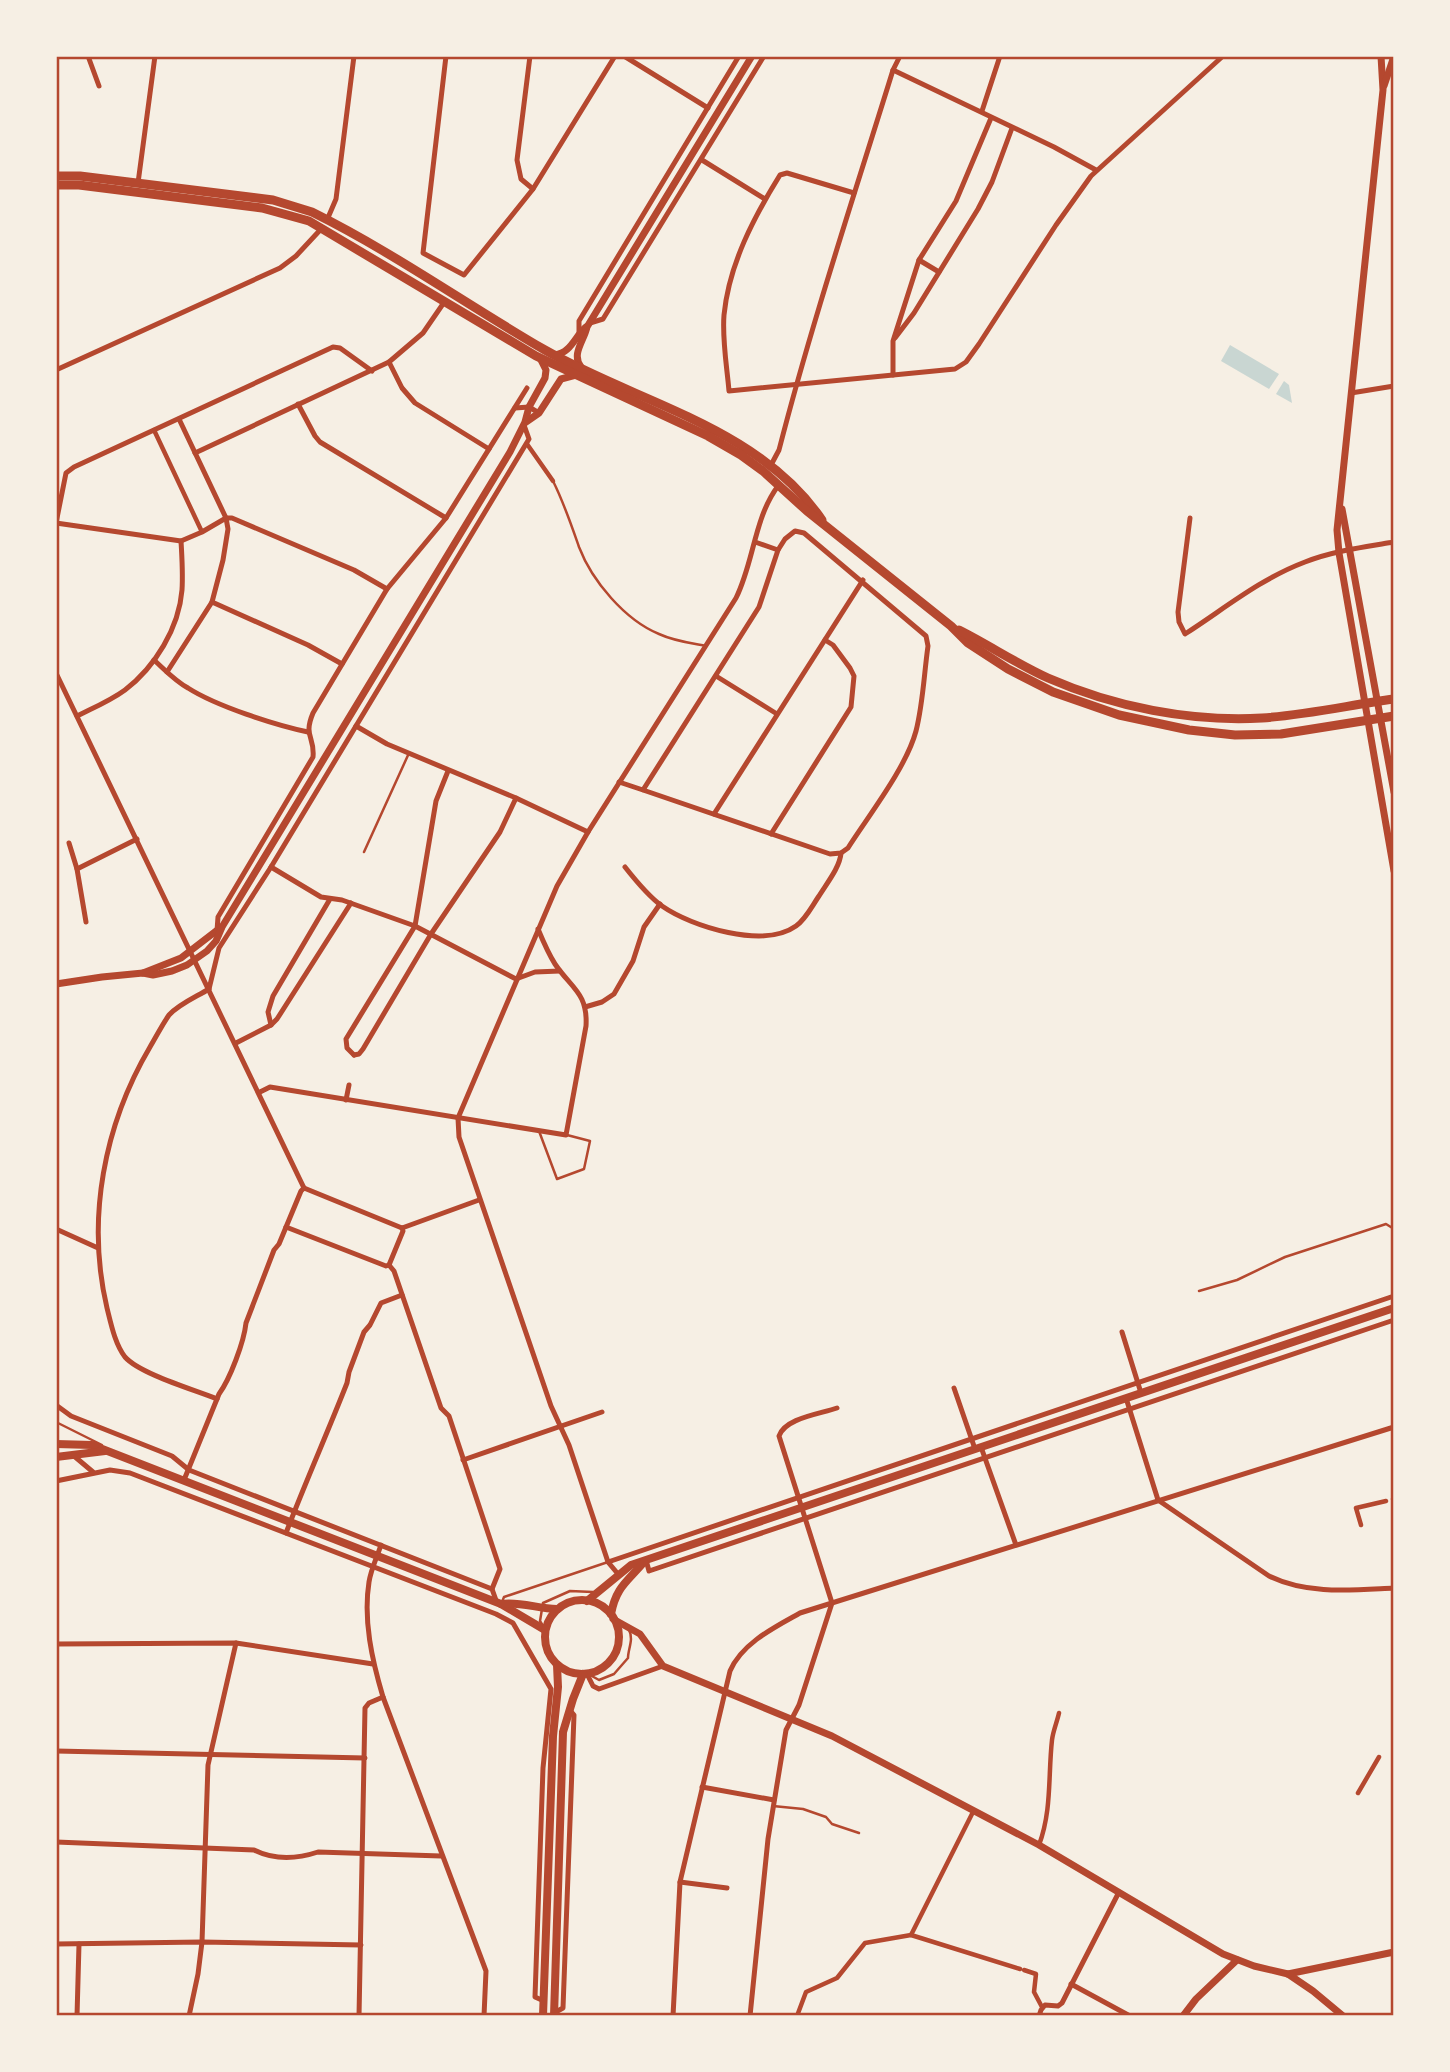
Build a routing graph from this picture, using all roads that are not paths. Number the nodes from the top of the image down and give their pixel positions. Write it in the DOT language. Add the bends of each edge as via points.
graph roads {
  1 [pos="89,56"];
  2 [pos="155,56"];
  3 [pos="354,56"];
  4 [pos="446,56"];
  5 [pos="530,56"];
  6 [pos="615,56"];
  7 [pos="624,56"];
  8 [pos="739,56"];
  9 [pos="752,56"];
  10 [pos="764,56"];
  11 [pos="900,56"];
  12 [pos="1000,56"];
  13 [pos="1223,56"];
  14 [pos="1381,56"];
  15 [pos="1394,56"];
  16 [pos="893,70"];
  17 [pos="99,86"];
  18 [pos="1383,90"];
  19 [pos="708,108"];
  20 [pos="982,111"];
  21 [pos="991,118"];
  22 [pos="1012,128"];
  23 [pos="702,160"];
  24 [pos="1096,170"];
  25 [pos="56,176"];
  26 [pos="138,183"];
  27 [pos="56,185"];
  28 [pos="533,189"];
  29 [pos="854,193"];
  30 [pos="765,199"];
  31 [pos="325,224"];
  32 [pos="919,260"];
  33 [pos="939,272"];
  34 [pos="445,301"];
  35 [pos="588,325"];
  36 [pos="579,333"];
  37 [pos="893,341"];
  38 [pos="555,355"];
  39 [pos="540,358"];
  40 [pos="389,362"];
  41 [pos="56,370"];
  42 [pos="372,371"];
  43 [pos="578,372"];
  44 [pos="559,374"];
  45 [pos="892,375"];
  46 [pos="797,386"];
  47 [pos="1394,386"];
  48 [pos="527,388"];
  49 [pos="1351,393"];
  50 [pos="298,404"];
  51 [pos="529,407"];
  52 [pos="515,408"];
  53 [pos="667,412"];
  54 [pos="539,413"];
  55 [pos="179,419"];
  56 [pos="524,424"];
  57 [pos="154,430"];
  58 [pos="527,444"];
  59 [pos="489,449"];
  60 [pos="195,453"];
  61 [pos="771,465"];
  62 [pos="553,481"];
  63 [pos="778,486"];
  64 [pos="1341,505"];
  65 [pos="226,518"];
  66 [pos="446,518"];
  67 [pos="1190,518"];
  68 [pos="56,523"];
  69 [pos="824,523"];
  70 [pos="202,532"];
  71 [pos="181,541"];
  72 [pos="755,542"];
  73 [pos="1394,542"];
  74 [pos="778,550"];
  75 [pos="1351,550"];
  76 [pos="1339,552"];
  77 [pos="863,580"];
  78 [pos="387,589"];
  79 [pos="212,602"];
  80 [pos="951,626"];
  81 [pos="825,640"];
  82 [pos="706,646"];
  83 [pos="154,660"];
  84 [pos="342,664"];
  85 [pos="167,672"];
  86 [pos="56,673"];
  87 [pos="716,676"];
  88 [pos="1394,699"];
  89 [pos="1378,701"];
  90 [pos="1365,704"];
  91 [pos="358,705"];
  92 [pos="366,710"];
  93 [pos="777,714"];
  94 [pos="77,716"];
  95 [pos="1394,716"];
  96 [pos="1381,718"];
  97 [pos="1368,720"];
  98 [pos="356,726"];
  99 [pos="307,732"];
  100 [pos="409,753"];
  101 [pos="448,771"];
  102 [pos="619,782"];
  103 [pos="643,790"];
  104 [pos="1394,792"];
  105 [pos="516,798"];
  106 [pos="714,814"];
  107 [pos="588,832"];
  108 [pos="771,834"];
  109 [pos="137,839"];
  110 [pos="69,843"];
  111 [pos="365,852"];
  112 [pos="841,853"];
  113 [pos="271,867"];
  114 [pos="625,867"];
  115 [pos="77,869"];
  116 [pos="1394,871"];
  117 [pos="330,899"];
  118 [pos="351,903"];
  119 [pos="660,904"];
  120 [pos="86,922"];
  121 [pos="415,926"];
  122 [pos="219,929"];
  123 [pos="538,929"];
  124 [pos="431,933"];
  125 [pos="189,953"];
  126 [pos="193,961"];
  127 [pos="560,971"];
  128 [pos="143,973"];
  129 [pos="516,979"];
  130 [pos="57,982"];
  131 [pos="209,989"];
  132 [pos="585,1007"];
  133 [pos="271,1024"];
  134 [pos="236,1043"];
  135 [pos="354,1055"];
  136 [pos="352,1065"];
  137 [pos="349,1085"];
  138 [pos="260,1092"];
  139 [pos="346,1100"];
  140 [pos="458,1118"];
  141 [pos="539,1131"];
  142 [pos="566,1135"];
  143 [pos="304,1188"];
  144 [pos="479,1200"];
  145 [pos="286,1227"];
  146 [pos="402,1228"];
  147 [pos="56,1229"];
  148 [pos="1394,1229"];
  149 [pos="97,1248"];
  150 [pos="389,1265"];
  151 [pos="1199,1292"];
  152 [pos="402,1295"];
  153 [pos="1394,1296"];
  154 [pos="1394,1308"];
  155 [pos="1394,1320"];
  156 [pos="1122,1332"];
  157 [pos="1137,1383"];
  158 [pos="954,1388"];
  159 [pos="1141,1393"];
  160 [pos="1126,1398"];
  161 [pos="217,1399"];
  162 [pos="56,1405"];
  163 [pos="837,1408"];
  164 [pos="1129,1409"];
  165 [pos="602,1412"];
  166 [pos="56,1422"];
  167 [pos="560,1427"];
  168 [pos="1394,1427"];
  169 [pos="972,1438"];
  170 [pos="56,1444"];
  171 [pos="978,1448"];
  172 [pos="106,1451"];
  173 [pos="75,1456"];
  174 [pos="56,1457"];
  175 [pos="985,1459"];
  176 [pos="463,1460"];
  177 [pos="189,1470"];
  178 [pos="95,1472"];
  179 [pos="184,1480"];
  180 [pos="56,1481"];
  181 [pos="798,1497"];
  182 [pos="1158,1500"];
  183 [pos="1386,1501"];
  184 [pos="801,1508"];
  185 [pos="294,1511"];
  186 [pos="805,1519"];
  187 [pos="290,1522"];
  188 [pos="1361,1525"];
  189 [pos="286,1533"];
  190 [pos="381,1545"];
  191 [pos="1016,1545"];
  192 [pos="377,1556"];
  193 [pos="646,1560"];
  194 [pos="608,1562"];
  195 [pos="373,1567"];
  196 [pos="618,1574"];
  197 [pos="1394,1588"];
  198 [pos="492,1589"];
  199 [pos="600,1591"];
  200 [pos="587,1601"];
  201 [pos="495,1602"];
  202 [pos="832,1603"];
  203 [pos="484,1609"];
  204 [pos="541,1609"];
  205 [pos="557,1609"];
  206 [pos="612,1616"];
  207 [pos="627,1626"];
  208 [pos="545,1630"];
  209 [pos="236,1643"];
  210 [pos="56,1644"];
  211 [pos="373,1664"];
  212 [pos="557,1665"];
  213 [pos="663,1666"];
  214 [pos="585,1674"];
  215 [pos="724,1691"];
  216 [pos="383,1697"];
  217 [pos="553,1705"];
  218 [pos="1059,1713"];
  219 [pos="791,1719"];
  220 [pos="56,1751"];
  221 [pos="210,1755"];
  222 [pos="1379,1757"];
  223 [pos="365,1758"];
  224 [pos="702,1787"];
  225 [pos="1358,1793"];
  226 [pos="774,1803"];
  227 [pos="973,1812"];
  228 [pos="859,1833"];
  229 [pos="56,1842"];
  230 [pos="1039,1845"];
  231 [pos="205,1848"];
  232 [pos="364,1853"];
  233 [pos="441,1856"];
  234 [pos="680,1882"];
  235 [pos="727,1888"];
  236 [pos="1119,1892"];
  237 [pos="911,1935"];
  238 [pos="202,1942"];
  239 [pos="56,1944"];
  240 [pos="79,1944"];
  241 [pos="361,1945"];
  242 [pos="1394,1952"];
  243 [pos="1237,1960"];
  244 [pos="1288,1974"];
  245 [pos="1070,1984"];
  246 [pos="1042,2007"];
  247 [pos="554,2015"];
  248 [pos="77,2016"];
  249 [pos="189,2016"];
  250 [pos="359,2016"];
  251 [pos="484,2016"];
  252 [pos="543,2016"];
  253 [pos="673,2016"];
  254 [pos="750,2016"];
  255 [pos="797,2016"];
  256 [pos="1039,2016"];
  257 [pos="1130,2016"];
  258 [pos="1183,2016"];
  259 [pos="1343,2016"];
  1 -- 17 [label="street"];
  2 -- 26 [label="street"];
  3 -- 31 [label="street" via="337,199"];
  4 -- 28 [label="street" via="423,253 460,275 467,274"];
  5 -- 28 [label="street" via="517,160 521,179"];
  6 -- 28 [label="street"];
  7 -- 19 [label="street"];
  8 -- 19 [label="street"];
  9 -- 35 [label="street"];
  10 -- 23 [label="street"];
  11 -- 16 [label="street"];
  12 -- 20 [label="street"];
  13 -- 24 [label="street"];
  14 -- 18 [label="street"];
  15 -- 18 [label="street"];
  16 -- 20 [label="street"];
  16 -- 29 [label="street"];
  18 -- 49 [label="street"];
  19 -- 36 [label="street" via="579,321"];
  20 -- 21 [label="street"];
  21 -- 22 [label="street"];
  21 -- 32 [label="street" via="956,201"];
  22 -- 24 [label="street"];
  22 -- 33 [label="street" via="992,182"];
  23 -- 30 [label="street"];
  23 -- 35 [label="street" via="603,319"];
  24 -- 45 [label="street" via="962,366"];
  25 -- 26 [label="main road"];
  26 -- 31 [label="main road" via="273,200 294,205"];
  27 -- 31 [label="main road" via="79,184 262,208"];
  29 -- 30 [label="street" via="783,173"];
  29 -- 46 [label="street"];
  30 -- 46 [label="street" via="743,243 727,296 724,331 729,391"];
  31 -- 34 [label="main road"];
  31 -- 38 [label="main road"];
  31 -- 41 [label="street" via="279,268"];
  32 -- 33 [label="street"];
  32 -- 37 [label="street"];
  33 -- 37 [label="street"];
  34 -- 39 [label="main road"];
  34 -- 40 [label="street" via="423,333"];
  35 -- 36 [label="street"];
  35 -- 43 [label="street" via="576,355"];
  36 -- 38 [label="street" via="568,350"];
  37 -- 45 [label="street"];
  38 -- 43 [label="main road"];
  38 -- 44 [label="lane"];
  39 -- 44 [label="main road"];
  39 -- 51 [label="street" via="546,375"];
  40 -- 42 [label="street"];
  40 -- 59 [label="street" via="415,403"];
  42 -- 50 [label="street"];
  42 -- 55 [label="street" via="332,347"];
  43 -- 44 [label="main road"];
  43 -- 44 [label="street" via="565,377"];
  43 -- 53 [label="main road"];
  44 -- 54 [label="street"];
  45 -- 46 [label="street"];
  46 -- 61 [label="street"];
  47 -- 49 [label="street"];
  48 -- 52 [label="street"];
  49 -- 64 [label="street"];
  50 -- 60 [label="street"];
  50 -- 66 [label="street" via="320,442"];
  51 -- 52 [label="street"];
  51 -- 54 [label="street"];
  51 -- 56 [label="street"];
  52 -- 59 [label="street"];
  53 -- 61 [label="main road" via="741,445"];
  53 -- 63 [label="main road" via="757,466"];
  54 -- 56 [label="street"];
  55 -- 57 [label="street"];
  55 -- 60 [label="street"];
  56 -- 58 [label="street" via="530,439"];
  56 -- 91 [label="street"];
  57 -- 68 [label="street" via="69,469"];
  57 -- 70 [label="street"];
  58 -- 62 [label="street"];
  58 -- 92 [label="street"];
  59 -- 66 [label="street"];
  60 -- 65 [label="street"];
  61 -- 69 [label="main road"];
  62 -- 82 [label="lane" via="585,559 621,608 655,633"];
  63 -- 69 [label="main road"];
  63 -- 72 [label="street" via="768,500"];
  64 -- 75 [label="street"];
  64 -- 76 [label="street"];
  65 -- 70 [label="street"];
  65 -- 78 [label="street" via="244,521"];
  65 -- 79 [label="street" via="223,560"];
  66 -- 78 [label="street"];
  67 -- 76 [label="street" via="1178,612 1185,634 1261,583"];
  68 -- 71 [label="street"];
  69 -- 80 [label="main road"];
  70 -- 71 [label="street"];
  71 -- 83 [label="street" via="178,611"];
  72 -- 74 [label="street"];
  72 -- 82 [label="street" via="740,591"];
  73 -- 75 [label="street"];
  74 -- 77 [label="street" via="795,531 804,533"];
  74 -- 87 [label="street" via="762,602"];
  75 -- 76 [label="street"];
  75 -- 89 [label="street"];
  76 -- 90 [label="street"];
  77 -- 81 [label="street"];
  77 -- 112 [label="street" via="925,633 928,646 912,741 891,781"];
  78 -- 84 [label="street"];
  79 -- 84 [label="street"];
  79 -- 85 [label="street"];
  80 -- 90 [label="main road" via="1049,678 1162,712 1263,718"];
  80 -- 97 [label="main road" via="978,651 1019,676 1119,715 1189,730 1249,736"];
  81 -- 93 [label="street"];
  81 -- 108 [label="street" via="854,676 851,707"];
  82 -- 102 [label="street"];
  83 -- 85 [label="street"];
  83 -- 94 [label="street" via="127,688"];
  84 -- 99 [label="street"];
  85 -- 99 [label="street" via="203,697"];
  86 -- 94 [label="street"];
  87 -- 93 [label="street"];
  87 -- 103 [label="street"];
  88 -- 89 [label="main road"];
  89 -- 90 [label="main road"];
  89 -- 96 [label="street"];
  90 -- 97 [label="street"];
  91 -- 92 [label="street"];
  91 -- 122 [label="street"];
  92 -- 98 [label="street"];
  93 -- 106 [label="street"];
  94 -- 109 [label="street"];
  95 -- 96 [label="main road"];
  96 -- 97 [label="main road"];
  96 -- 104 [label="street"];
  97 -- 116 [label="street"];
  98 -- 100 [label="street"];
  98 -- 113 [label="street"];
  99 -- 122 [label="street" via="313,747 309,765 218,917"];
  100 -- 101 [label="street"];
  100 -- 111 [label="lane"];
  101 -- 105 [label="street"];
  101 -- 121 [label="street" via="436,801"];
  102 -- 103 [label="street"];
  102 -- 107 [label="street"];
  103 -- 106 [label="street"];
  105 -- 107 [label="street"];
  105 -- 124 [label="street" via="500,832"];
  106 -- 108 [label="street"];
  107 -- 123 [label="street"];
  108 -- 112 [label="street" via="830,854"];
  109 -- 115 [label="street"];
  109 -- 125 [label="street"];
  110 -- 115 [label="street"];
  112 -- 119 [label="street" via="804,919 782,933 717,930"];
  113 -- 117 [label="street"];
  113 -- 131 [label="street" via="219,948"];
  114 -- 119 [label="street"];
  115 -- 120 [label="street"];
  117 -- 118 [label="street"];
  117 -- 133 [label="street" via="273,996 268,1012"];
  118 -- 121 [label="street"];
  118 -- 133 [label="street"];
  119 -- 132 [label="street" via="645,923 633,961 614,994"];
  121 -- 124 [label="street"];
  121 -- 135 [label="street" via="346,1039"];
  122 -- 125 [label="street"];
  122 -- 126 [label="street" via="211,947"];
  123 -- 127 [label="street"];
  123 -- 129 [label="street"];
  124 -- 129 [label="street"];
  124 -- 135 [label="street" via="363,1049"];
  125 -- 126 [label="street"];
  125 -- 128 [label="street"];
  126 -- 128 [label="street" via="163,974"];
  126 -- 131 [label="street"];
  127 -- 129 [label="street"];
  127 -- 132 [label="street" via="576,987"];
  128 -- 130 [label="street"];
  129 -- 140 [label="street"];
  131 -- 134 [label="street"];
  131 -- 149 [label="street" via="169,1015 132,1080 105,1163"];
  132 -- 142 [label="street" via="586,1026"];
  133 -- 134 [label="street"];
  134 -- 138 [label="street"];
  135 -- 136 [label="street"];
  137 -- 139 [label="street"];
  138 -- 139 [label="street" via="270,1087"];
  138 -- 143 [label="street"];
  139 -- 140 [label="street"];
  140 -- 141 [label="street"];
  140 -- 144 [label="street" via="459,1137"];
  141 -- 142 [label="street"];
  141 -- 142 [label="lane" via="556,1179 584,1169 590,1141"];
  143 -- 145 [label="street"];
  143 -- 146 [label="street"];
  144 -- 146 [label="street"];
  144 -- 167 [label="street"];
  145 -- 150 [label="street"];
  145 -- 161 [label="street"];
  146 -- 150 [label="street"];
  147 -- 149 [label="street"];
  148 -- 151 [label="lane" via="1386,1224 1285,1257"];
  149 -- 161 [label="street" via="108,1311 127,1359"];
  150 -- 152 [label="street"];
  152 -- 176 [label="street"];
  152 -- 185 [label="street" via="381,1303 364,1332 319,1457"];
  153 -- 157 [label="street"];
  154 -- 159 [label="main road"];
  155 -- 164 [label="street"];
  156 -- 157 [label="street"];
  157 -- 159 [label="street"];
  157 -- 169 [label="street"];
  158 -- 169 [label="street"];
  159 -- 160 [label="main road"];
  160 -- 164 [label="street"];
  160 -- 171 [label="main road"];
  161 -- 177 [label="street"];
  162 -- 177 [label="street" via="79,1420 172,1456"];
  163 -- 181 [label="street" via="788,1424 780,1432"];
  164 -- 175 [label="street"];
  164 -- 182 [label="street"];
  165 -- 167 [label="street"];
  166 -- 172 [label="lane" via="100,1443"];
  167 -- 176 [label="street"];
  167 -- 194 [label="street"];
  168 -- 182 [label="street"];
  169 -- 171 [label="street"];
  169 -- 181 [label="street"];
  170 -- 172 [label="main road" via="89,1444"];
  171 -- 175 [label="street"];
  171 -- 184 [label="main road"];
  172 -- 173 [label="main road"];
  172 -- 179 [label="main road"];
  173 -- 174 [label="main road"];
  173 -- 178 [label="street"];
  175 -- 186 [label="street"];
  175 -- 191 [label="street"];
  176 -- 198 [label="street" via="500,1569"];
  177 -- 179 [label="street"];
  177 -- 185 [label="street"];
  178 -- 180 [label="street"];
  178 -- 189 [label="street" via="130,1473"];
  179 -- 187 [label="main road"];
  181 -- 184 [label="street"];
  181 -- 194 [label="street"];
  182 -- 191 [label="street"];
  182 -- 197 [label="street" via="1285,1583 1327,1590"];
  183 -- 188 [label="street" via="1356,1508"];
  184 -- 186 [label="street"];
  184 -- 193 [label="main road"];
  185 -- 187 [label="street"];
  185 -- 190 [label="street"];
  186 -- 193 [label="street" via="649,1572"];
  186 -- 202 [label="street"];
  187 -- 189 [label="street"];
  187 -- 192 [label="main road"];
  189 -- 195 [label="street"];
  190 -- 192 [label="street"];
  190 -- 198 [label="street"];
  191 -- 202 [label="street"];
  192 -- 195 [label="street"];
  192 -- 201 [label="main road"];
  193 -- 196 [label="main road"];
  193 -- 206 [label="main road" via="622,1584"];
  194 -- 196 [label="street"];
  194 -- 201 [label="lane"];
  195 -- 203 [label="street"];
  195 -- 211 [label="street" via="368,1605"];
  196 -- 199 [label="main road"];
  198 -- 201 [label="street"];
  199 -- 200 [label="main road"];
  199 -- 204 [label="lane" via="570,1591 543,1602"];
  200 -- 205 [label="main road" via="569,1602"];
  200 -- 206 [label="main road"];
  201 -- 203 [label="street"];
  201 -- 204 [label="main road"];
  201 -- 208 [label="main road"];
  202 -- 215 [label="street" via="800,1613 760,1637 734,1661"];
  202 -- 219 [label="street"];
  203 -- 217 [label="street" via="513,1623 550,1686"];
  204 -- 205 [label="main road"];
  204 -- 208 [label="lane"];
  205 -- 208 [label="main road"];
  206 -- 207 [label="street"];
  206 -- 214 [label="main road" via="619,1636 615,1652 605,1666"];
  207 -- 213 [label="street" via="645,1639"];
  207 -- 214 [label="lane" via="631,1634 628,1658 614,1674 599,1680"];
  208 -- 212 [label="main road" via="546,1649"];
  209 -- 210 [label="street"];
  209 -- 211 [label="street"];
  209 -- 221 [label="street"];
  211 -- 216 [label="street"];
  212 -- 214 [label="main road"];
  212 -- 217 [label="main road"];
  213 -- 214 [label="street" via="599,1689"];
  213 -- 215 [label="street"];
  214 -- 247 [label="main road" via="564,1726"];
  215 -- 219 [label="street"];
  215 -- 224 [label="street"];
  216 -- 223 [label="street" via="366,1708"];
  216 -- 233 [label="street"];
  217 -- 252 [label="main road"];
  218 -- 230 [label="street" via="1052,1739 1050,1802"];
  219 -- 226 [label="street"];
  219 -- 227 [label="street" via="832,1736"];
  220 -- 221 [label="street"];
  221 -- 223 [label="street"];
  221 -- 231 [label="street"];
  222 -- 225 [label="street"];
  223 -- 232 [label="street"];
  224 -- 226 [label="street"];
  224 -- 234 [label="street"];
  226 -- 228 [label="lane"];
  226 -- 254 [label="street"];
  227 -- 230 [label="street"];
  227 -- 237 [label="street"];
  229 -- 231 [label="street"];
  230 -- 236 [label="street"];
  231 -- 232 [label="street" via="300,1858 318,1852"];
  231 -- 238 [label="street"];
  232 -- 233 [label="street"];
  232 -- 241 [label="street"];
  233 -- 251 [label="street" via="486,1971"];
  234 -- 235 [label="street"];
  234 -- 253 [label="street"];
  236 -- 243 [label="street"];
  236 -- 245 [label="street"];
  237 -- 246 [label="street" via="1036,1974 1034,1992"];
  237 -- 255 [label="street" via="865,1943 836,1979 806,1992"];
  238 -- 240 [label="street"];
  238 -- 241 [label="street"];
  238 -- 249 [label="street"];
  239 -- 240 [label="street"];
  240 -- 248 [label="street"];
  241 -- 250 [label="street"];
  242 -- 244 [label="street"];
  243 -- 244 [label="street"];
  243 -- 258 [label="street"];
  244 -- 259 [label="street"];
  245 -- 246 [label="street" via="1062,2003"];
  245 -- 257 [label="street"];
  246 -- 256 [label="street"];
}
